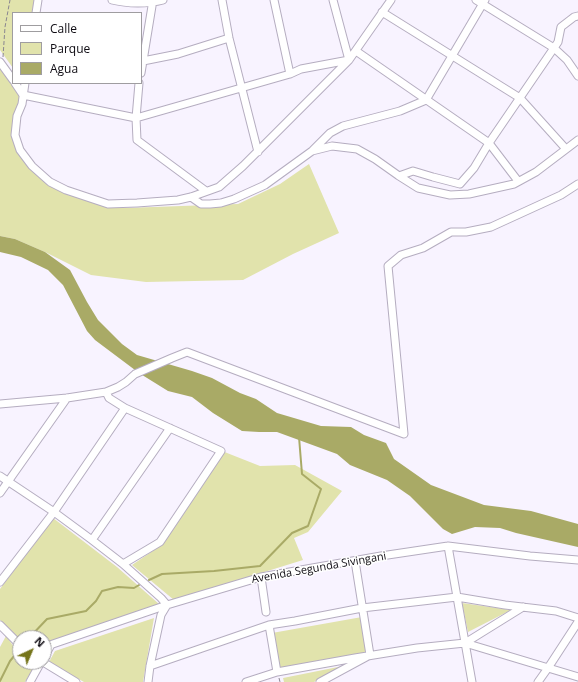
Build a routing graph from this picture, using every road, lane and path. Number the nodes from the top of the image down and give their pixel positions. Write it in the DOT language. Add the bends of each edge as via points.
graph roads {
  1 [pos="10,0"];
  2 [pos="38,0"];
  3 [pos="112,0"];
  4 [pos="164,0"];
  5 [pos="222,0"];
  6 [pos="274,0"];
  7 [pos="333,0"];
  8 [pos="391,0"];
  9 [pos="476,0"];
  10 [pos="153,1"];
  11 [pos="484,2"];
  12 [pos="36,12"];
  13 [pos="382,12"];
  14 [pos="578,16"];
  15 [pos="229,38"];
  16 [pos="554,48"];
  17 [pos="356,51"];
  18 [pos="452,56"];
  19 [pos="349,60"];
  20 [pos="142,61"];
  21 [pos="1,63"];
  22 [pos="290,74"];
  23 [pos="578,76"];
  24 [pos="12,79"];
  25 [pos="16,84"];
  26 [pos="25,84"];
  27 [pos="139,84"];
  28 [pos="241,88"];
  29 [pos="23,95"];
  30 [pos="520,98"];
  31 [pos="426,100"];
  32 [pos="136,118"];
  33 [pos="578,140"];
  34 [pos="489,143"];
  35 [pos="566,149"];
  36 [pos="312,151"];
  37 [pos="258,152"];
  38 [pos="399,176"];
  39 [pos="518,181"];
  40 [pos="578,184"];
  41 [pos="206,191"];
  42 [pos="191,197"];
  43 [pos="106,392"];
  44 [pos="67,398"];
  45 [pos="0,404"];
  46 [pos="125,408"];
  47 [pos="170,428"];
  48 [pos="0,476"];
  49 [pos="8,482"];
  50 [pos="0,493"];
  51 [pos="54,512"];
  52 [pos="92,540"];
  53 [pos="448,546"];
  54 [pos="578,560"];
  55 [pos="355,561"];
  56 [pos="124,564"];
  57 [pos="261,577"];
  58 [pos="0,582"];
  59 [pos="457,597"];
  60 [pos="167,606"];
  61 [pos="523,607"];
  62 [pos="362,608"];
  63 [pos="266,612"];
  64 [pos="578,618"];
  65 [pos="578,622"];
  66 [pos="0,625"];
  67 [pos="269,625"];
  68 [pos="12,637"];
  69 [pos="466,643"];
  70 [pos="52,644"];
  71 [pos="370,655"];
  72 [pos="150,666"];
  73 [pos="52,668"];
  74 [pos="548,668"];
  75 [pos="37,670"];
  76 [pos="277,672"];
  77 [pos="578,677"];
  78 [pos="30,682"];
  79 [pos="76,682"];
  80 [pos="148,682"];
  81 [pos="246,682"];
  82 [pos="320,682"];
  83 [pos="472,682"];
  84 [pos="538,682"];
  1 -- 21 [label="path"];
  2 -- 12 [label="street"];
  3 -- 10 [label="street"];
  4 -- 10 [label="street"];
  5 -- 15 [label="street"];
  6 -- 22 [label="street"];
  7 -- 19 [label="street"];
  8 -- 13 [label="street"];
  9 -- 11 [label="street"];
  10 -- 20 [label="street"];
  11 -- 16 [label="street"];
  11 -- 18 [label="street"];
  13 -- 17 [label="street"];
  13 -- 18 [label="street"];
  14 -- 16 [label="street" via="561,27"];
  15 -- 20 [label="street" via="178,54"];
  15 -- 28 [label="street"];
  16 -- 23 [label="street" via="567,60"];
  16 -- 30 [label="street"];
  17 -- 19 [label="street"];
  17 -- 31 [label="street"];
  18 -- 30 [label="street"];
  18 -- 31 [label="street"];
  19 -- 22 [label="street" via="301,69"];
  19 -- 37 [label="street"];
  21 -- 24 [label="street"];
  22 -- 28 [label="street"];
  25 -- 29 [label="street"];
  26 -- 29 [label="street"];
  27 -- 32 [label="street"];
  28 -- 32 [label="street"];
  28 -- 37 [label="street"];
  29 -- 32 [label="street"];
  29 -- 42 [label="street" via="14,135 20,150 32,166 50,182 108,204 160,202"];
  30 -- 34 [label="street"];
  30 -- 35 [label="street"];
  31 -- 34 [label="street"];
  31 -- 36 [label="street" via="343,126"];
  32 -- 41 [label="street" via="137,140"];
  33 -- 35 [label="street"];
  34 -- 38 [label="street" via="474,168 460,184 412,171"];
  34 -- 39 [label="street"];
  35 -- 39 [label="street" via="536,172"];
  36 -- 38 [label="street" via="332,146 357,150"];
  36 -- 42 [label="street" via="265,185 234,200 201,204"];
  37 -- 41 [label="street" via="218,187"];
  38 -- 39 [label="street" via="418,188 450,195 469,194"];
  40 -- 43 [label="street" via="561,195 491,227 451,232 423,248 401,255 388,266 404,434 187,352 135,374 118,387"];
  41 -- 42 [label="street"];
  43 -- 44 [label="street"];
  43 -- 46 [label="street" via="109,398"];
  44 -- 45 [label="street"];
  44 -- 49 [label="street"];
  46 -- 47 [label="street"];
  46 -- 51 [label="street"];
  47 -- 52 [label="street"];
  47 -- 56 [label="street" via="221,451 160,542"];
  48 -- 49 [label="street"];
  49 -- 50 [label="street"];
  49 -- 51 [label="street"];
  51 -- 52 [label="street"];
  51 -- 58 [label="street"];
  52 -- 56 [label="street"];
  53 -- 54 [label="street, Avenida Segunda Sivingani"];
  53 -- 55 [label="street, Avenida Segunda Sivingani"];
  53 -- 59 [label="street"];
  55 -- 57 [label="street, Avenida Segunda Sivingani"];
  55 -- 62 [label="street"];
  56 -- 60 [label="street" via="162,598"];
  57 -- 60 [label="street, Avenida Segunda Sivingani"];
  57 -- 63 [label="street"];
  59 -- 61 [label="street"];
  59 -- 62 [label="street"];
  59 -- 69 [label="street"];
  60 -- 70 [label="street, Avenida Segunda Sivingani"];
  60 -- 72 [label="street" via="161,615"];
  61 -- 64 [label="street" via="556,611"];
  61 -- 69 [label="street"];
  62 -- 67 [label="street"];
  62 -- 71 [label="street"];
  65 -- 74 [label="street"];
  66 -- 68 [label="street"];
  67 -- 72 [label="street"];
  67 -- 76 [label="street"];
  69 -- 71 [label="street"];
  69 -- 74 [label="street"];
  69 -- 83 [label="street"];
  71 -- 76 [label="street"];
  71 -- 82 [label="street"];
  72 -- 80 [label="street"];
  73 -- 79 [label="street"];
  74 -- 77 [label="street"];
  74 -- 84 [label="street"];
  75 -- 78 [label="street"];
  76 -- 81 [label="street"];
}
